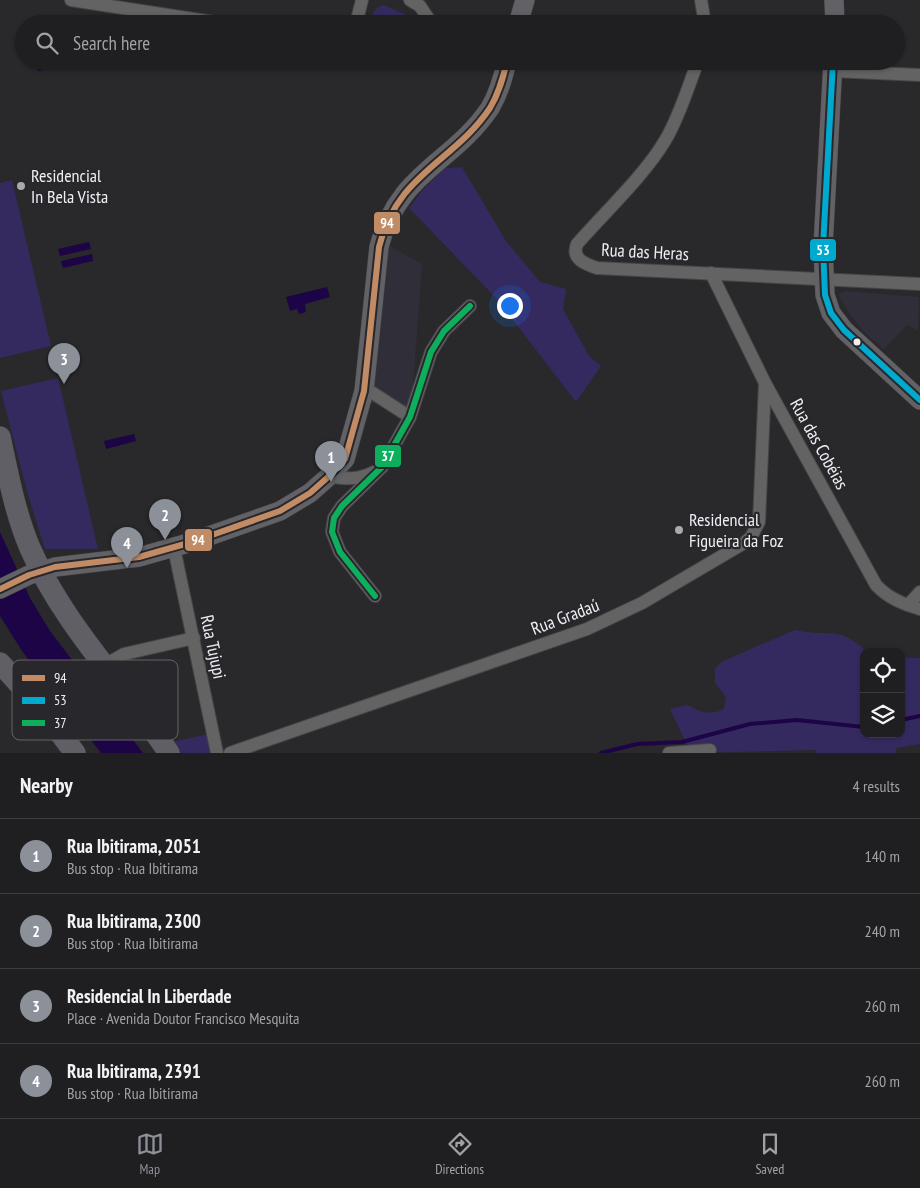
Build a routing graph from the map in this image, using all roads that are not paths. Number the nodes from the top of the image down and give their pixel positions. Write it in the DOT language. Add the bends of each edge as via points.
graph roads {
  1 [pos="71,0"];
  2 [pos="362,0"];
  3 [pos="410,0"];
  4 [pos="524,0"];
  5 [pos="701,0"];
  6 [pos="834,0"];
  7 [pos="168,15"];
  8 [pos="358,15"];
  9 [pos="426,15"];
  10 [pos="520,15"];
  11 [pos="704,15"];
  12 [pos="835,15"];
  13 [pos="505,70"];
  14 [pos="695,70"];
  15 [pos="833,70"];
  16 [pos="872,70"];
  17 [pos="920,75"];
  18 [pos="711,273"];
  19 [pos="824,278"];
  20 [pos="920,284"];
  21 [pos="470,306"];
  22 [pos="765,383"];
  23 [pos="365,388"];
  24 [pos="920,400"];
  25 [pos="410,417"];
  26 [pos="0,437"];
  27 [pos="382,467"];
  28 [pos="328,476"];
  29 [pos="174,548"];
  30 [pos="35,573"];
  31 [pos="0,589"];
  32 [pos="920,592"];
  33 [pos="375,596"];
  34 [pos="914,607"];
  35 [pos="194,638"];
  36 [pos="101,660"];
  37 [pos="114,660"];
  38 [pos="65,740"];
  39 [pos="160,740"];
  40 [pos="710,750"];
  41 [pos="75,753"];
  42 [pos="169,753"];
  43 [pos="217,753"];
  44 [pos="230,753"];
  45 [pos="669,753"];
  1 -- 7 [label="street"];
  2 -- 8 [label="street"];
  3 -- 9 [label="street"];
  4 -- 10 [label="main road"];
  5 -- 11 [label="street"];
  6 -- 12 [label="main road"];
  13 -- 23 [label="main road" via="501,86 482,118 417,178 395,206 383,230"];
  14 -- 18 [label="street, Rua das Heras" via="666,140 575,249 577,258 596,268"];
  15 -- 19 [label="main road"];
  16 -- 17 [label="street"];
  18 -- 19 [label="street, Rua das Heras"];
  18 -- 22 [label="street, Rua das Cobéias"];
  19 -- 20 [label="street, Rua das Heras"];
  19 -- 24 [label="main road" via="831,313 844,330"];
  21 -- 25 [label="street" via="444,331 431,352"];
  22 -- 34 [label="street, Rua das Cobéias" via="876,585 883,593"];
  22 -- 44 [label="street, Rua Gradaú" via="759,522 752,537 744,543 642,603 587,629"];
  23 -- 25 [label="street"];
  23 -- 28 [label="main road" via="345,459"];
  25 -- 27 [label="street"];
  26 -- 30 [label="highway"];
  27 -- 28 [label="street" via="367,476 346,480"];
  27 -- 33 [label="street" via="342,506 332,526 340,552"];
  28 -- 29 [label="main road" via="310,493 280,510"];
  29 -- 30 [label="main road" via="139,557"];
  29 -- 35 [label="street, Rua Tujupi"];
  30 -- 31 [label="main road"];
  30 -- 36 [label="highway"];
  32 -- 34 [label="street"];
  35 -- 37 [label="street" via="124,654"];
  35 -- 43 [label="street, Rua Tujupi"];
  38 -- 41 [label="highway"];
  39 -- 42 [label="highway"];
  40 -- 45 [label="street"];
}
